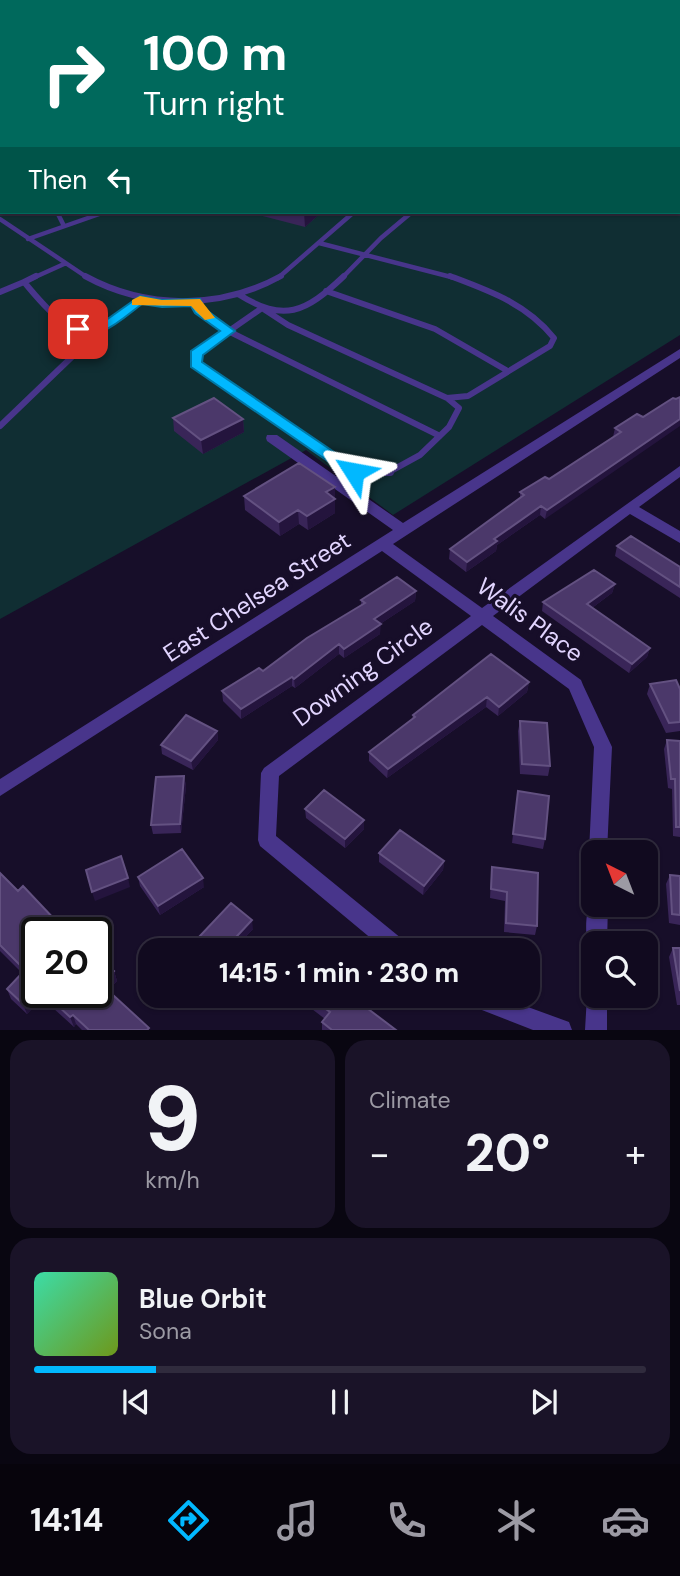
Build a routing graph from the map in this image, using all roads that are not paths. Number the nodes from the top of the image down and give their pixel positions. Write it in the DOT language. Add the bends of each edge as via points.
graph roads {
  1 [pos="58,214"];
  2 [pos="99,214"];
  3 [pos="352,214"];
  4 [pos="410,214"];
  5 [pos="0,219"];
  6 [pos="64,226"];
  7 [pos="28,239"];
  8 [pos="319,243"];
  9 [pos="366,255"];
  10 [pos="64,264"];
  11 [pos="24,282"];
  12 [pos="0,292"];
  13 [pos="326,292"];
  14 [pos="238,294"];
  15 [pos="140,300"];
  16 [pos="196,302"];
  17 [pos="262,308"];
  18 [pos="102,328"];
  19 [pos="228,331"];
  20 [pos="680,353"];
  21 [pos="506,370"];
  22 [pos="447,398"];
  23 [pos="0,426"];
  24 [pos="440,436"];
  25 [pos="272,438"];
  26 [pos="680,470"];
  27 [pos="631,508"];
  28 [pos="403,530"];
  29 [pos="680,538"];
  30 [pos="382,543"];
  31 [pos="482,617"];
  32 [pos="0,788"];
  33 [pos="599,840"];
  34 [pos="385,938"];
  35 [pos="503,1008"];
  36 [pos="597,1008"];
  37 [pos="561,1030"];
  38 [pos="596,1030"];
  1 -- 6 [label="lane"];
  2 -- 6 [label="lane"];
  3 -- 8 [label="lane"];
  4 -- 9 [label="lane"];
  5 -- 7 [label="lane"];
  6 -- 7 [label="lane"];
  7 -- 10 [label="lane"];
  8 -- 9 [label="lane"];
  8 -- 14 [label="lane" via="280,278"];
  9 -- 13 [label="lane"];
  9 -- 21 [label="lane" via="469,283 545,321 554,338 550,346"];
  10 -- 11 [label="lane"];
  10 -- 15 [label="lane" via="89,281"];
  11 -- 12 [label="lane"];
  11 -- 18 [label="lane" via="59,321 78,329"];
  13 -- 17 [label="lane" via="277,312"];
  13 -- 21 [label="lane" via="435,329"];
  14 -- 16 [label="lane"];
  14 -- 17 [label="lane"];
  15 -- 16 [label="lane"];
  15 -- 18 [label="lane"];
  16 -- 19 [label="lane" via="200,311"];
  17 -- 19 [label="lane"];
  17 -- 22 [label="lane" via="288,326"];
  18 -- 23 [label="lane"];
  19 -- 24 [label="lane"];
  19 -- 24 [label="lane" via="196,354 196,364 354,472 389,472 420,455"];
  20 -- 28 [label="street, East Chelsea Street"];
  21 -- 22 [label="lane" via="468,396"];
  22 -- 24 [label="lane" via="459,408"];
  25 -- 28 [label="street"];
  26 -- 27 [label="street, Downing Circle"];
  27 -- 29 [label="street"];
  27 -- 31 [label="street, Downing Circle"];
  28 -- 30 [label="street, East Chelsea Street"];
  30 -- 31 [label="street, Walis Place"];
  30 -- 32 [label="street, East Chelsea Street"];
  31 -- 33 [label="street, Walis Place" via="575,685 603,747"];
  31 -- 34 [label="street, Downing Circle" via="270,773 267,840"];
  35 -- 37 [label="street"];
  36 -- 38 [label="street"];
}
